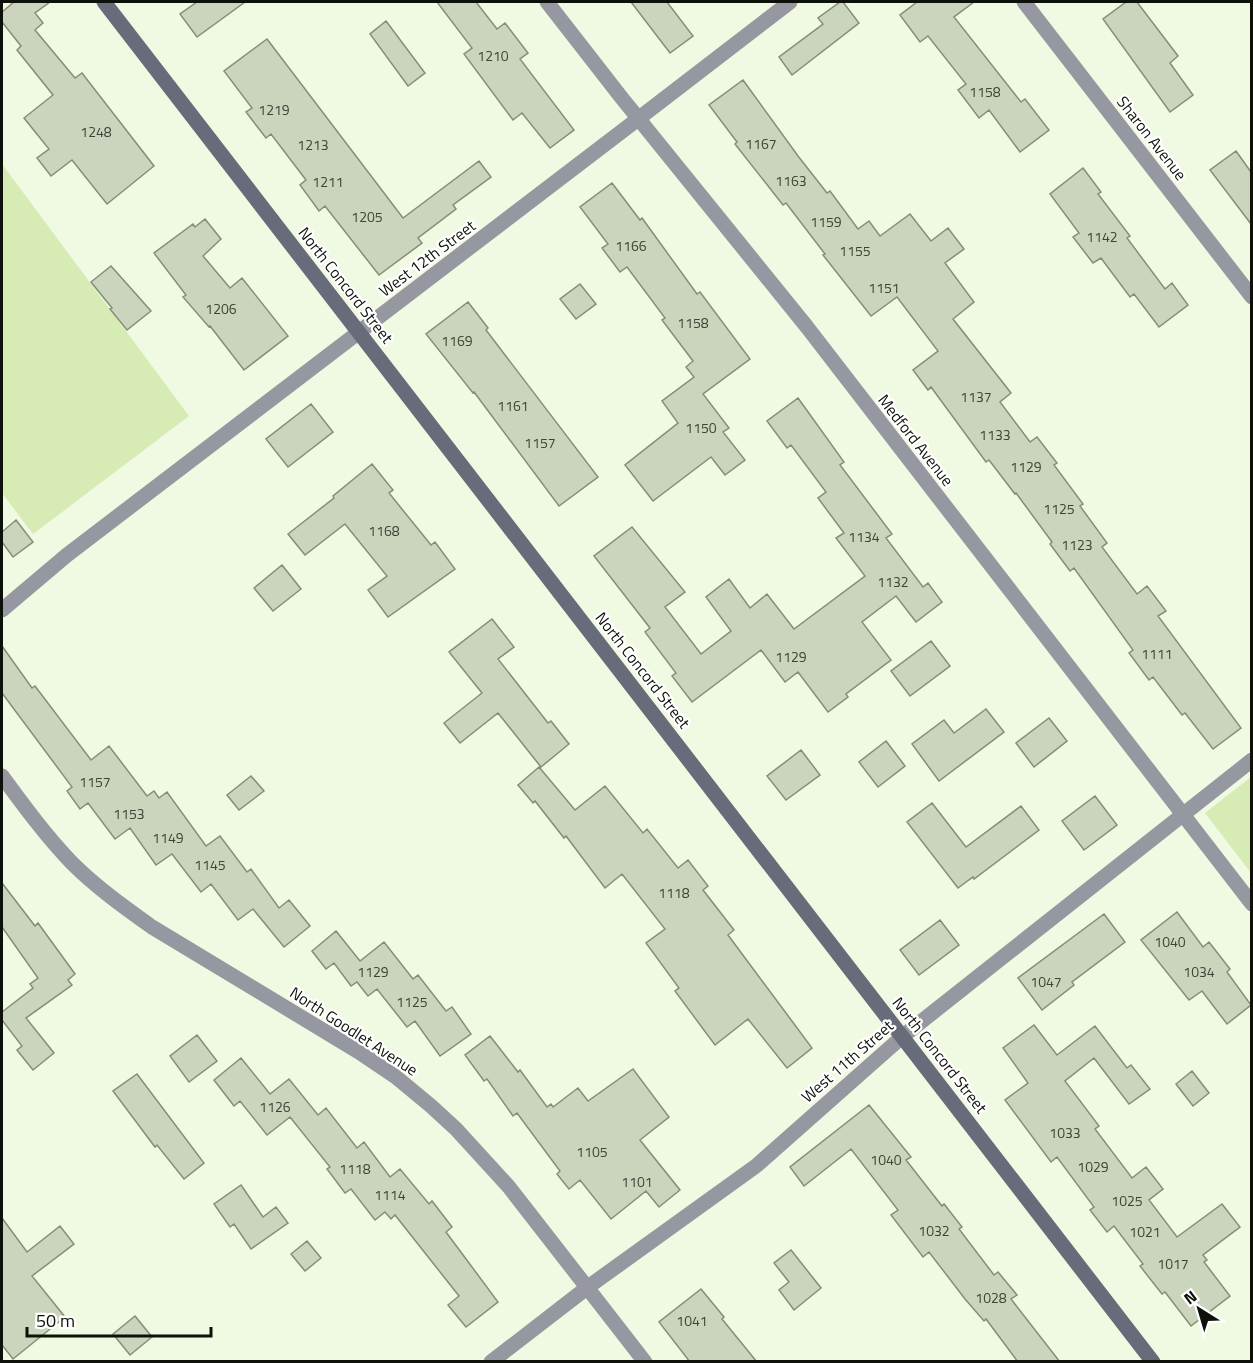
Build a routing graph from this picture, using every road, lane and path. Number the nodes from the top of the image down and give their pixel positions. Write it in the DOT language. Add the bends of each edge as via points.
graph roads {
  1 [pos="104,2"];
  2 [pos="547,2"];
  3 [pos="790,2"];
  4 [pos="1024,2"];
  5 [pos="639,118"];
  6 [pos="1251,297"];
  7 [pos="360,332"];
  8 [pos="2,610"];
  9 [pos="1251,760"];
  10 [pos="2,776"];
  11 [pos="1183,815"];
  12 [pos="1251,904"];
  13 [pos="903,1036"];
  14 [pos="588,1287"];
  15 [pos="491,1362"];
  16 [pos="645,1362"];
  17 [pos="1153,1362"];
  1 -- 7 [label="main road, North Concord Street"];
  2 -- 5 [label="street, Medford Avenue"];
  3 -- 5 [label="street, West 12th Street"];
  4 -- 6 [label="street, Sharon Avenue"];
  5 -- 7 [label="street, West 12th Street"];
  5 -- 11 [label="street, Medford Avenue" via="807,327"];
  7 -- 8 [label="street, West 12th Street" via="67,555"];
  7 -- 13 [label="main road, North Concord Street"];
  9 -- 11 [label="street, West 11th Street"];
  10 -- 14 [label="street, North Goodlet Avenue" via="73,864 124,908 359,1052 431,1106 487,1161"];
  11 -- 12 [label="street, Medford Avenue"];
  11 -- 13 [label="street, West 11th Street"];
  13 -- 14 [label="street, West 11th Street" via="756,1166"];
  13 -- 17 [label="main road, North Concord Street"];
  14 -- 15 [label="street, West 11th Street"];
  14 -- 16 [label="street, North Goodlet Avenue"];
}
